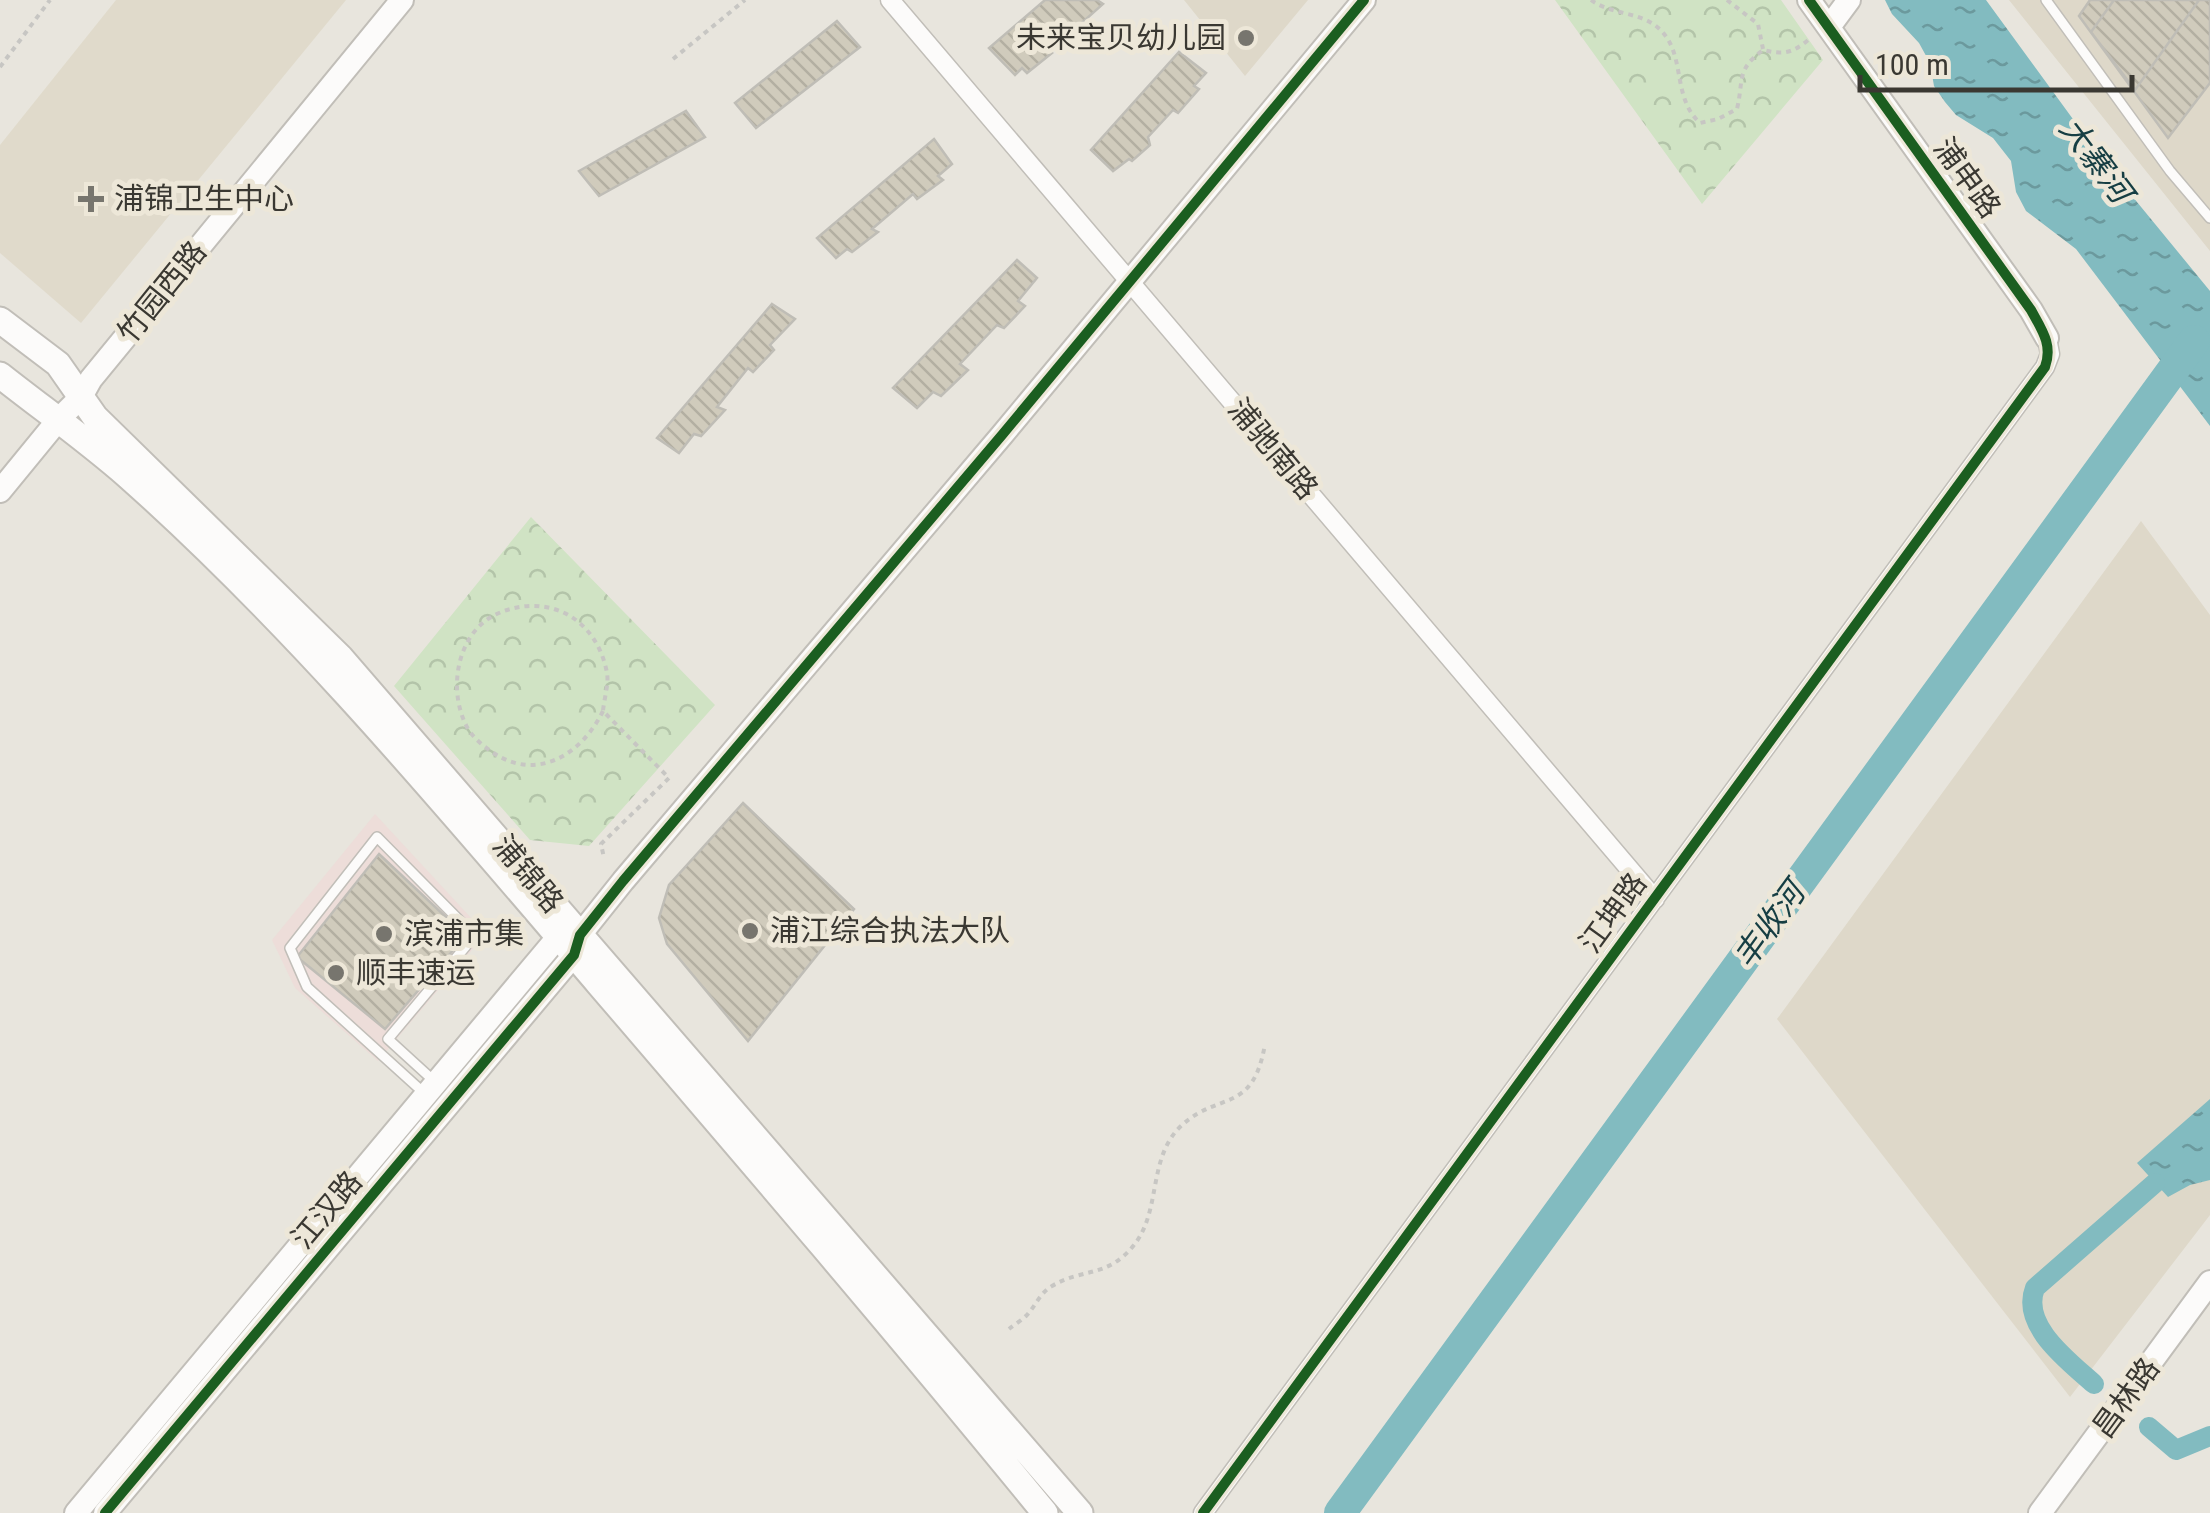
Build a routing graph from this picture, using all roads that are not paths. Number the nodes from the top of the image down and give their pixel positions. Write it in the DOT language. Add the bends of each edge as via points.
graph roads {
  1 [pos="402,0"];
  2 [pos="890,0"];
  3 [pos="1364,0"];
  4 [pos="1809,0"];
  5 [pos="1848,0"];
  6 [pos="2046,0"];
  7 [pos="1829,27"];
  8 [pos="2210,218"];
  9 [pos="1129,281"];
  10 [pos="0,320"];
  11 [pos="2046,338"];
  12 [pos="10,382"];
  13 [pos="82,397"];
  14 [pos="59,419"];
  15 [pos="0,492"];
  16 [pos="1655,899"];
  17 [pos="571,942"];
  18 [pos="431,1089"];
  19 [pos="2210,1282"];
  20 [pos="2210,1305"];
  21 [pos="76,1513"];
  22 [pos="105,1513"];
  23 [pos="1045,1513"];
  24 [pos="1080,1513"];
  25 [pos="1203,1513"];
  26 [pos="2040,1513"];
  27 [pos="2053,1513"];
  1 -- 13 [label="street, 竹园西路"];
  2 -- 9 [label="street, 浦驰南路"];
  3 -- 9 [label="street"];
  4 -- 7 [label="street, 浦申路"];
  5 -- 7 [label="street"];
  6 -- 8 [label="lane"];
  7 -- 11 [label="street, 浦申路"];
  9 -- 16 [label="street, 浦驰南路"];
  9 -- 17 [label="street"];
  10 -- 13 [label="main road, 浦锦路" via="58,364"];
  11 -- 16 [label="street, 江坤路" via="2045,367"];
  12 -- 14 [label="main road, 浦锦路"];
  13 -- 14 [label="street, 竹园西路"];
  13 -- 17 [label="main road, 浦锦路" via="340,656"];
  14 -- 15 [label="street, 竹园西路"];
  14 -- 17 [label="main road, 浦锦路" via="260,603"];
  16 -- 25 [label="street, 江坤路"];
  17 -- 18 [label="street"];
  17 -- 22 [label="street, 江汉路"];
  17 -- 23 [label="main road, 浦锦路"];
  17 -- 24 [label="main road, 浦锦路"];
  18 -- 18 [label="lane" via="388,1039 466,946 463,924 377,837 290,948 307,987"];
  18 -- 21 [label="street"];
  19 -- 26 [label="street, 昌林路"];
  20 -- 27 [label="street, 昌林路"];
}
